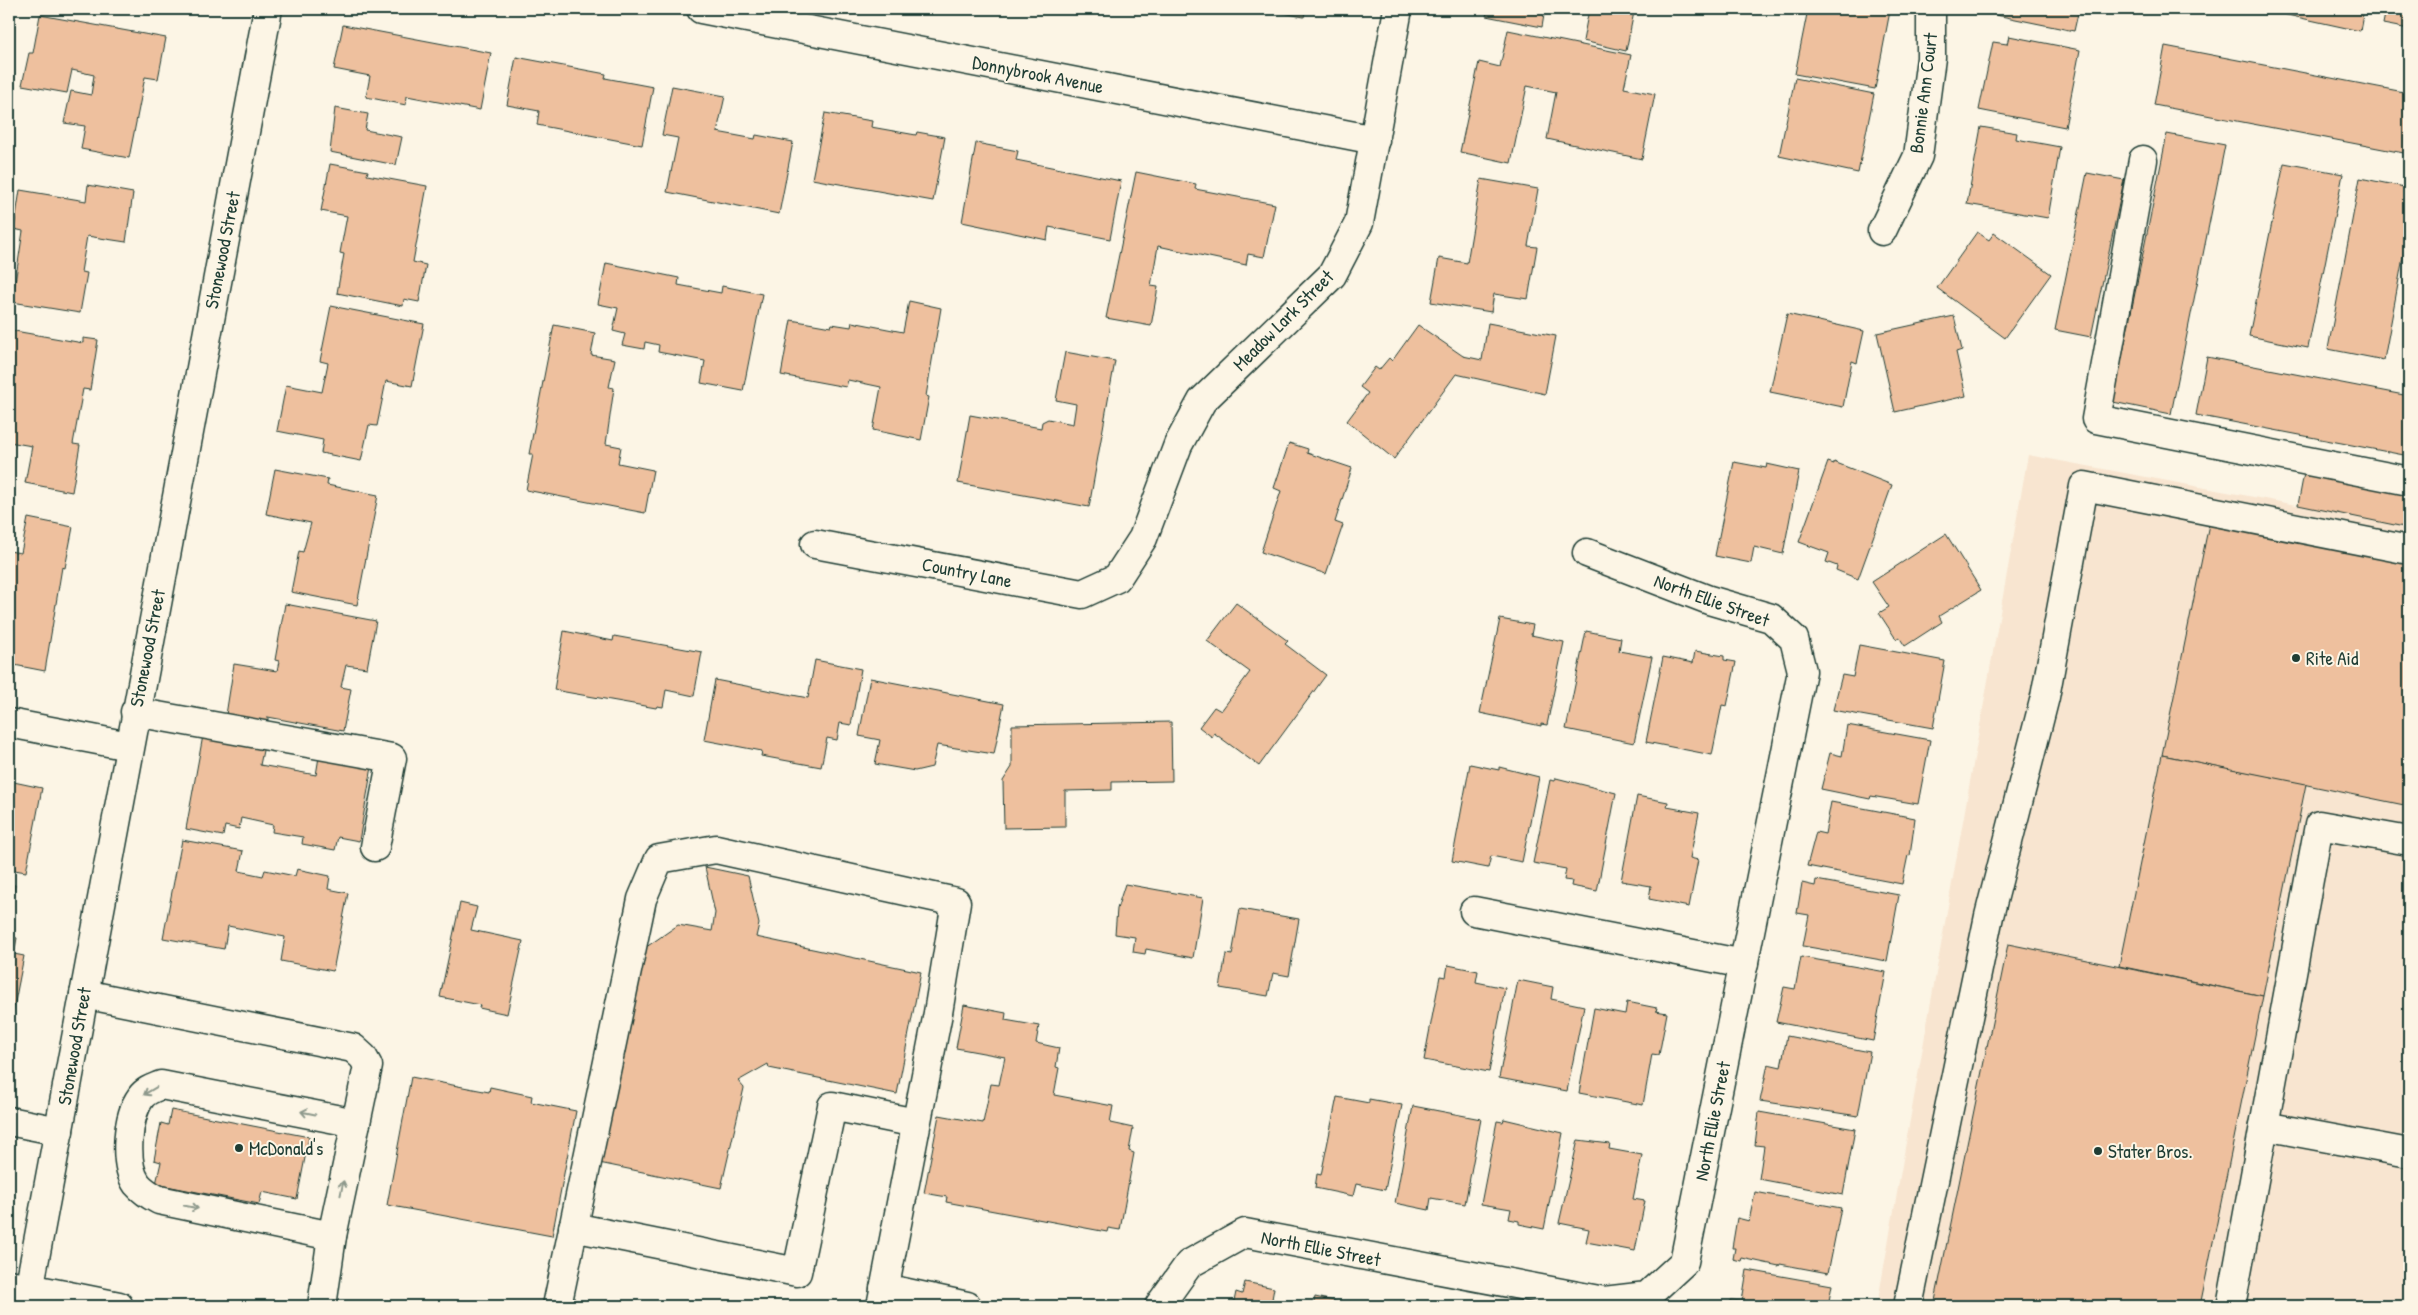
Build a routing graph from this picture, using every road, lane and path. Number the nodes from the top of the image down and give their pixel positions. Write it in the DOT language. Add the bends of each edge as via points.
graph roads {
  1 [pos="268,9"];
  2 [pos="701,9"];
  3 [pos="1398,9"];
  4 [pos="1931,9"];
  5 [pos="1375,140"];
  6 [pos="2143,160"];
  7 [pos="1882,231"];
  8 [pos="2409,481"];
  9 [pos="815,544"];
  10 [pos="2409,550"];
  11 [pos="1587,553"];
  12 [pos="1117,578"];
  13 [pos="135,712"];
  14 [pos="9,723"];
  15 [pos="129,746"];
  16 [pos="2409,841"];
  17 [pos="375,847"];
  18 [pos="1474,911"];
  19 [pos="1744,964"];
  20 [pos="84,994"];
  21 [pos="9,1122"];
  22 [pos="356,1123"];
  23 [pos="916,1123"];
  24 [pos="2264,1126"];
  25 [pos="59,1131"];
  26 [pos="2409,1153"];
  27 [pos="573,1227"];
  28 [pos="332,1236"];
  29 [pos="22,1293"];
  30 [pos="883,1297"];
  31 [pos="119,1306"];
  32 [pos="322,1306"];
  33 [pos="557,1306"];
  34 [pos="967,1306"];
  35 [pos="1159,1306"];
  36 [pos="1908,1306"];
  37 [pos="2231,1306"];
  1 -- 13 [label="street, Stonewood Street"];
  2 -- 5 [label="street, Donnybrook Avenue"];
  3 -- 5 [label="street, Meadow Lark Street"];
  4 -- 7 [label="street, Bonnie Ann Court" via="1931,58 1918,156"];
  5 -- 12 [label="street, Meadow Lark Street" via="1359,223 1332,275 1202,401 1178,445 1144,538"];
  6 -- 8 [label="street" via="2096,419"];
  9 -- 12 [label="street, Country Lane" via="1082,594"];
  10 -- 36 [label="street" via="2084,486 2045,696 1989,916"];
  11 -- 19 [label="street, North Ellie Street" via="1708,600 1771,618 1794,639 1802,671"];
  13 -- 15 [label="street, Stonewood Street"];
  13 -- 17 [label="street" via="392,758"];
  14 -- 15 [label="street"];
  15 -- 20 [label="street, Stonewood Street"];
  16 -- 24 [label="street" via="2319,825"];
  18 -- 19 [label="street"];
  19 -- 35 [label="street, North Ellie Street" via="1684,1262 1647,1296 1604,1301 1245,1233 1189,1264"];
  20 -- 22 [label="street" via="353,1048 368,1066"];
  20 -- 25 [label="street, Stonewood Street"];
  21 -- 25 [label="street"];
  28 -- 22 [label="street, one-way"];
  22 -- 28 [label="street, one-way" via="161,1085 141,1097 130,1132 130,1171 147,1194 159,1200"];
  23 -- 27 [label="street" via="832,1106 797,1272"];
  23 -- 27 [label="street" via="956,902 716,849 659,859 642,899"];
  23 -- 30 [label="street"];
  24 -- 26 [label="street"];
  24 -- 37 [label="street"];
  25 -- 29 [label="street, Stonewood Street"];
  27 -- 33 [label="street"];
  28 -- 32 [label="street"];
  29 -- 31 [label="street"];
  30 -- 34 [label="street"];
}
